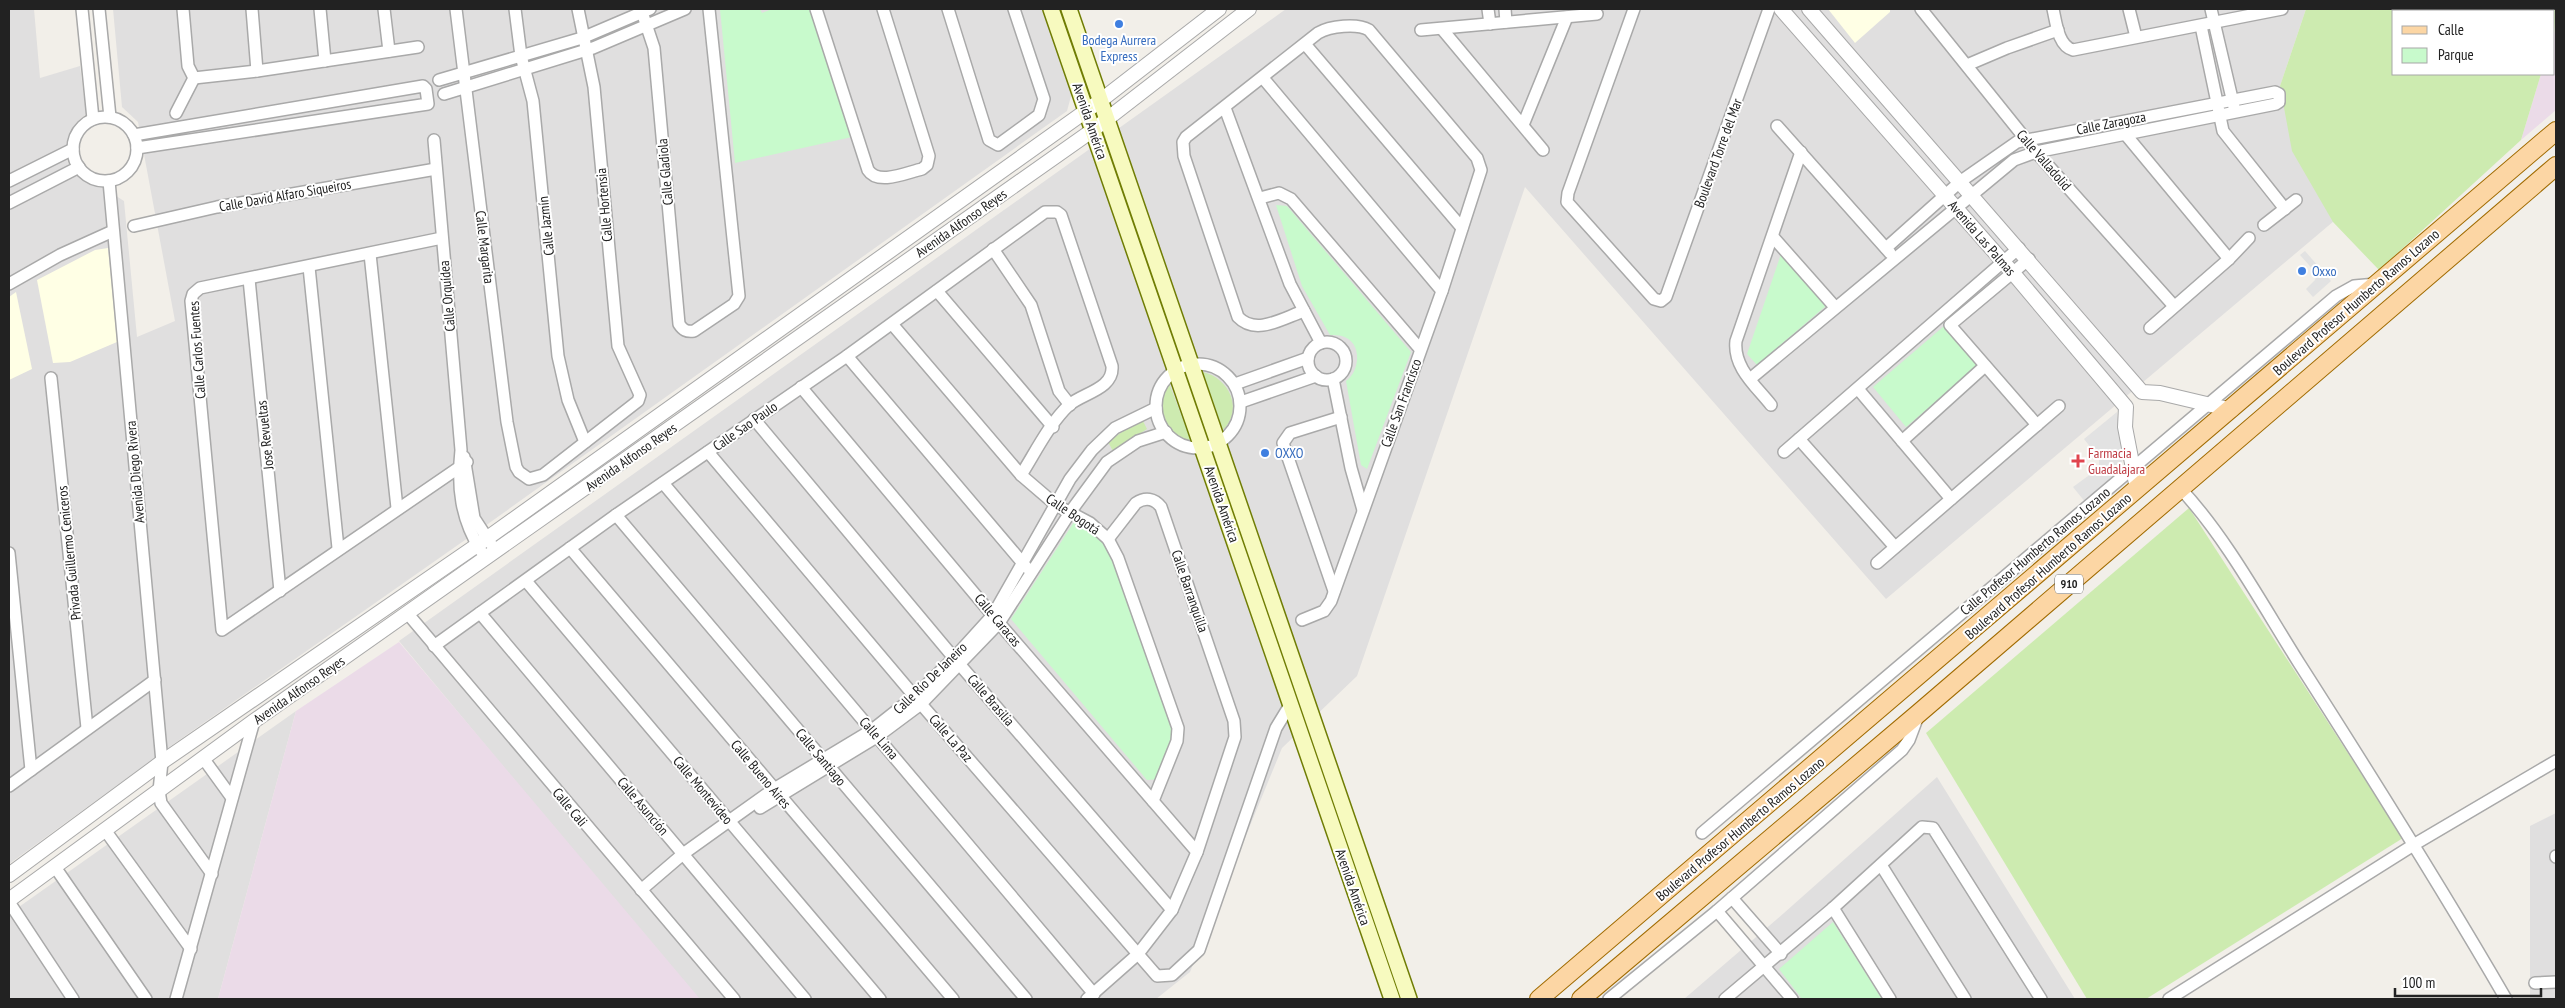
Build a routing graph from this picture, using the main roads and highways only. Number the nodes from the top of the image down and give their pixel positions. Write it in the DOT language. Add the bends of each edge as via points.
graph roads {
  1 [pos="1052,9"];
  2 [pos="1068,9"];
  3 [pos="2556,131"];
  4 [pos="2556,166"];
  5 [pos="2376,284"];
  6 [pos="2393,306"];
  7 [pos="2132,493"];
  8 [pos="2077,576"];
  9 [pos="1301,681"];
  10 [pos="1284,687"];
  11 [pos="1392,999"];
  12 [pos="1408,999"];
  13 [pos="1539,999"];
  14 [pos="1581,999"];
  1 -- 10 [label="main road, Avenida América"];
  2 -- 9 [label="main road, Avenida América"];
  3 -- 5 [label="main road, Boulevard Profesor Humberto Ramos Lozano"];
  4 -- 6 [label="main road, Boulevard Profesor Humberto Ramos Lozano / 910"];
  5 -- 6 [label="main road" via="2384,284 2391,289 2395,297"];
  5 -- 7 [label="main road, Boulevard Profesor Humberto Ramos Lozano"];
  6 -- 8 [label="main road, Boulevard Profesor Humberto Ramos Lozano / 910"];
  7 -- 8 [label="main road" via="2118,516 2070,557 2069,567"];
  7 -- 13 [label="main road, Boulevard Profesor Humberto Ramos Lozano"];
  8 -- 14 [label="main road, Boulevard Profesor Humberto Ramos Lozano / 910"];
  9 -- 10 [label="main road"];
  9 -- 12 [label="main road, Avenida América"];
  10 -- 11 [label="main road, Avenida América"];
}
